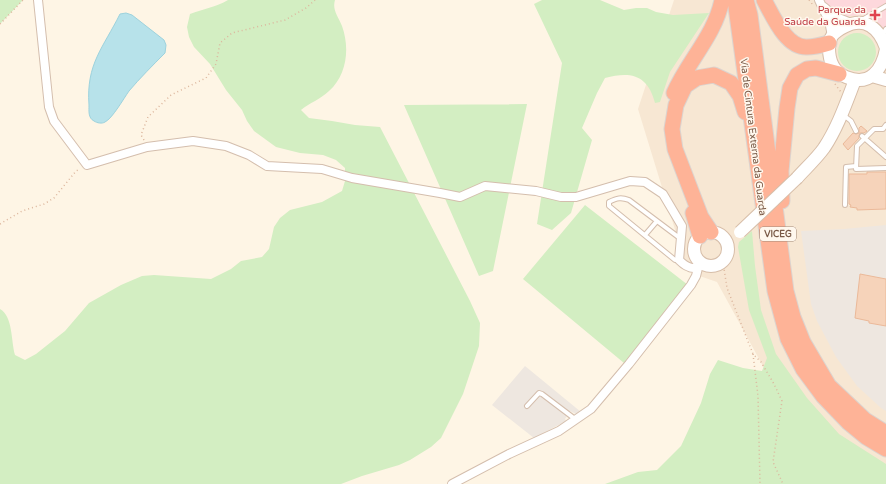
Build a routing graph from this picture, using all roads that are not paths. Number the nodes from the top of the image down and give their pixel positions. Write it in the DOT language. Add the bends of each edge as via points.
graph roads {
  1 [pos="38,0"];
  2 [pos="722,0"];
  3 [pos="735,0"];
  4 [pos="746,0"];
  5 [pos="764,0"];
  6 [pos="818,4"];
  7 [pos="886,6"];
  8 [pos="855,22"];
  9 [pos="830,40"];
  10 [pos="885,40"];
  11 [pos="838,74"];
  12 [pos="872,76"];
  13 [pos="855,80"];
  14 [pos="886,80"];
  15 [pos="842,114"];
  16 [pos="886,125"];
  17 [pos="856,131"];
  18 [pos="863,137"];
  19 [pos="755,142"];
  20 [pos="886,157"];
  21 [pos="856,166"];
  22 [pos="886,168"];
  23 [pos="845,205"];
  24 [pos="657,221"];
  25 [pos="706,234"];
  26 [pos="645,235"];
  27 [pos="681,239"];
  28 [pos="727,242"];
  29 [pos="679,260"];
  30 [pos="700,266"];
  31 [pos="786,291"];
  32 [pos="527,406"];
  33 [pos="576,419"];
  34 [pos="886,433"];
  35 [pos="886,449"];
  36 [pos="452,484"];
  1 -- 27 [label="street" via="49,107 54,121 87,165 147,147 193,141 226,146 267,166 322,169 352,178 460,198 485,186 576,197 630,181 645,182 663,194 674,211 682,226"];
  2 -- 25 [label="highway" via="716,22 679,81 670,102 666,130 669,150 696,220"];
  3 -- 19 [label="highway, Via de Cintura Externa da Guarda / VICEG"];
  4 -- 31 [label="highway, Via de Cintura Externa da Guarda / VICEG"];
  5 -- 9 [label="highway" via="782,32 796,44 806,48"];
  6 -- 8 [label="street" via="836,17"];
  6 -- 9 [label="street" via="829,21"];
  7 -- 8 [label="lane"];
  8 -- 9 [label="street" via="840,29"];
  8 -- 10 [label="street" via="868,25"];
  9 -- 11 [label="street" via="829,56"];
  10 -- 12 [label="street" via="884,60 880,69"];
  11 -- 13 [label="street"];
  11 -- 31 [label="highway" via="816,68 807,69 797,76 790,88 781,171"];
  12 -- 13 [label="street"];
  12 -- 14 [label="street"];
  13 -- 15 [label="street"];
  15 -- 17 [label="lane" via="851,121"];
  15 -- 28 [label="street, bridge" via="824,148 797,178"];
  16 -- 18 [label="lane" via="883,129 874,129"];
  18 -- 20 [label="lane"];
  18 -- 21 [label="lane" via="857,146"];
  19 -- 25 [label="highway" via="740,96 730,83 714,75 697,78 685,86 676,105 672,129 675,150"];
  19 -- 35 [label="highway, Via de Cintura Externa da Guarda / VICEG" via="775,291 788,339 803,369 823,396 849,423"];
  21 -- 22 [label="lane" via="856,169"];
  21 -- 23 [label="lane" via="846,167"];
  24 -- 26 [label="lane"];
  24 -- 26 [label="lane" via="629,200 617,198 609,202 609,206"];
  24 -- 27 [label="lane"];
  25 -- 28 [label="street" via="720,235"];
  25 -- 30 [label="street" via="694,246"];
  26 -- 29 [label="lane" via="675,260"];
  27 -- 29 [label="street"];
  28 -- 30 [label="street" via="728,252 723,262 713,266"];
  29 -- 30 [label="street" via="692,269"];
  30 -- 33 [label="street" via="691,285 629,364 591,409"];
  31 -- 34 [label="highway, Via de Cintura Externa da Guarda / VICEG" via="803,342 829,386 865,420"];
  32 -- 33 [label="lane" via="539,393"];
  33 -- 36 [label="street" via="559,431"];
}
